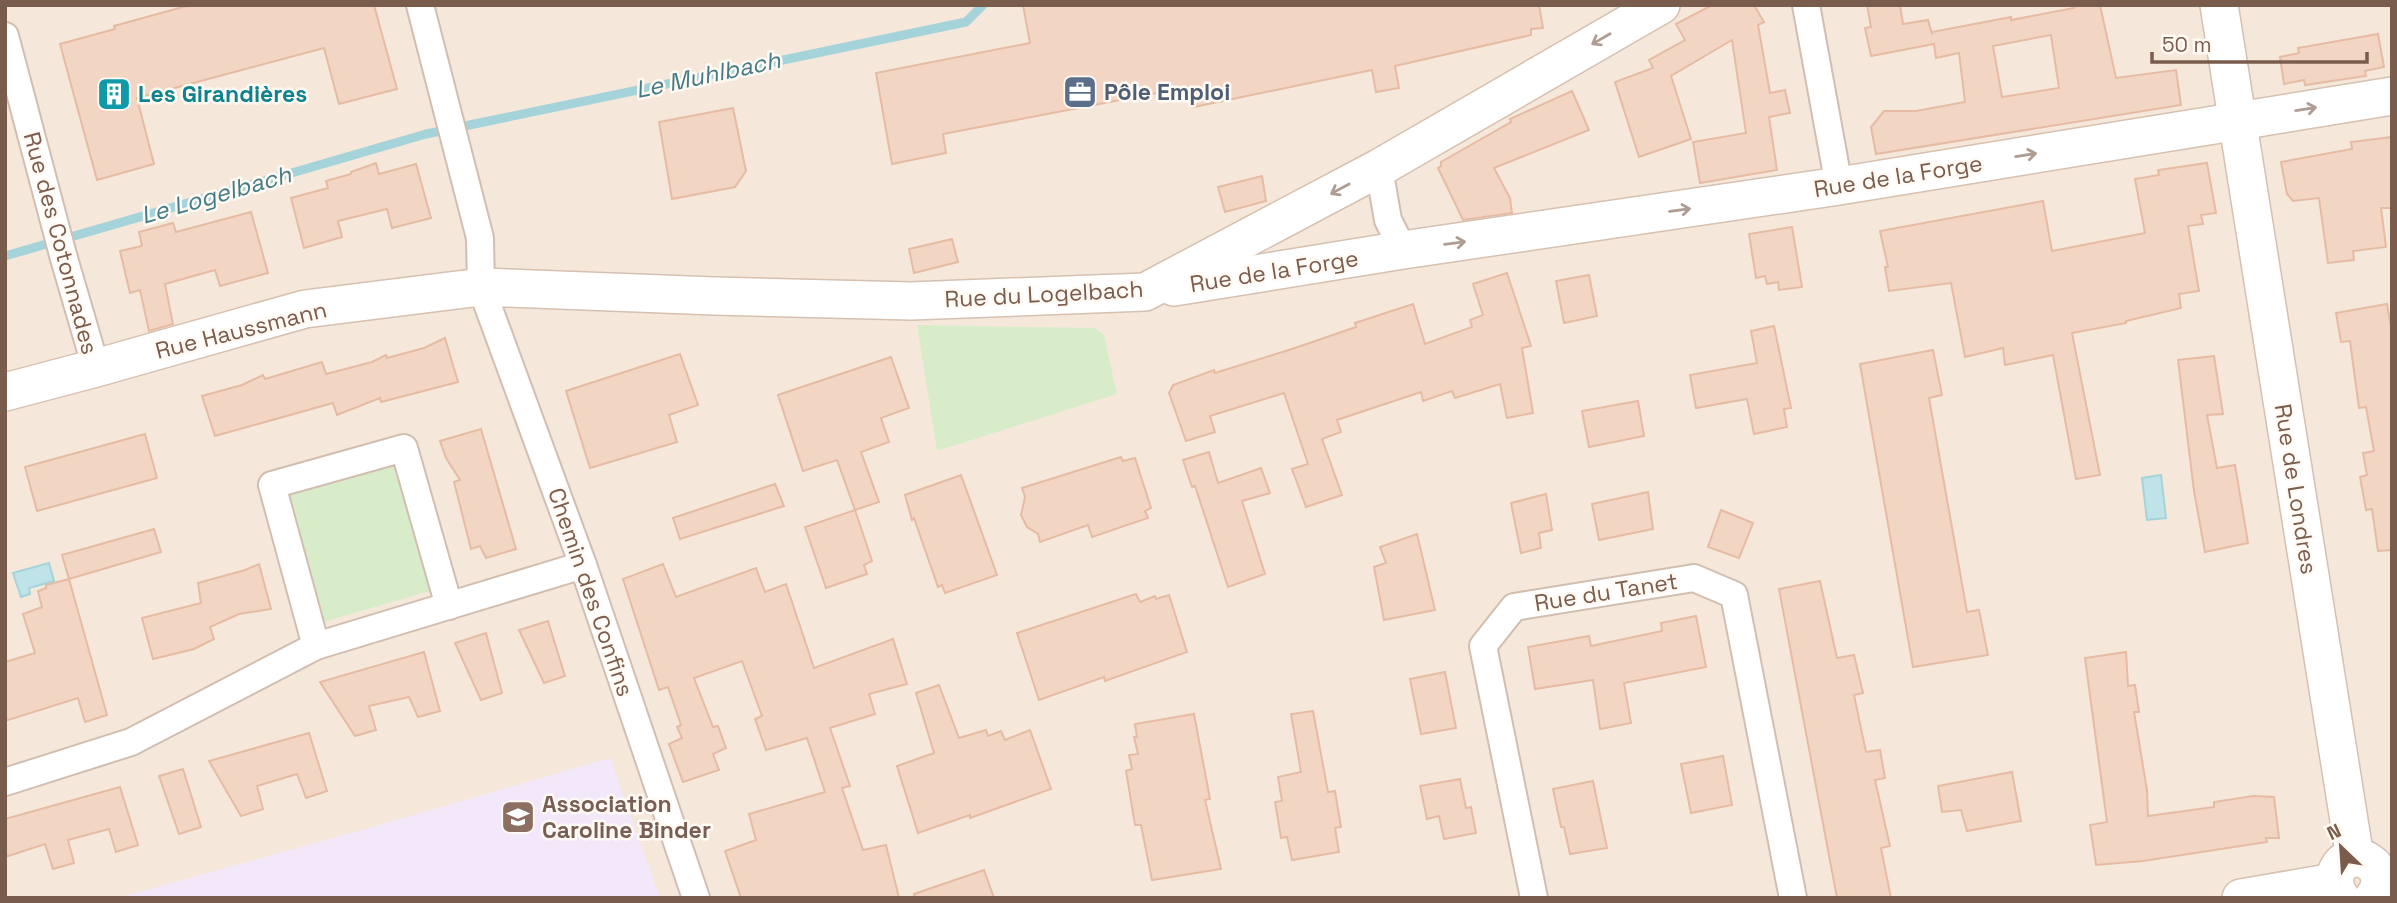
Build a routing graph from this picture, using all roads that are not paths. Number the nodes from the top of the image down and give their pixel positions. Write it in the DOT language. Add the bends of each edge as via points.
graph roads {
  1 [pos="420,5"];
  2 [pos="1661,5"];
  3 [pos="1806,5"];
  4 [pos="2219,5"];
  5 [pos="5,36"];
  6 [pos="2392,96"];
  7 [pos="2238,120"];
  8 [pos="1378,168"];
  9 [pos="1839,186"];
  10 [pos="1403,250"];
  11 [pos="481,287"];
  12 [pos="1145,292"];
  13 [pos="96,368"];
  14 [pos="5,392"];
  15 [pos="583,565"];
  16 [pos="449,606"];
  17 [pos="316,646"];
  18 [pos="5,782"];
  19 [pos="2362,881"];
  20 [pos="696,898"];
  21 [pos="1534,898"];
  22 [pos="1793,898"];
  23 [pos="2241,898"];
  1 -- 11 [label="street, Chemin des Confins" via="480,238"];
  2 -- 8 [label="street, Rue du Logelbach, one-way"];
  3 -- 9 [label="street"];
  4 -- 7 [label="street, Rue de Londres"];
  5 -- 13 [label="street, Rue des Cotonnades"];
  7 -- 6 [label="street, Rue de la Forge, one-way"];
  9 -- 7 [label="street, Rue de la Forge, one-way"];
  7 -- 19 [label="street, Rue de Londres"];
  8 -- 10 [label="street" via="1388,219"];
  8 -- 12 [label="street, Rue du Logelbach, one-way"];
  10 -- 9 [label="street, Rue de la Forge, one-way"];
  10 -- 12 [label="street, Rue de la Forge"];
  11 -- 12 [label="street, Rue du Logelbach" via="911,301"];
  11 -- 13 [label="street, Rue Haussmann" via="305,309"];
  11 -- 15 [label="street, Chemin des Confins"];
  13 -- 14 [label="street, Rue Haussmann"];
  15 -- 16 [label="street"];
  15 -- 20 [label="street, Chemin des Confins"];
  16 -- 17 [label="street"];
  16 -- 17 [label="street" via="404,448 272,485"];
  17 -- 18 [label="street" via="131,742"];
  19 -- 23 [label="street"];
  21 -- 22 [label="street, Rue du Tanet" via="1483,646 1514,607 1694,578 1734,595"];
}
